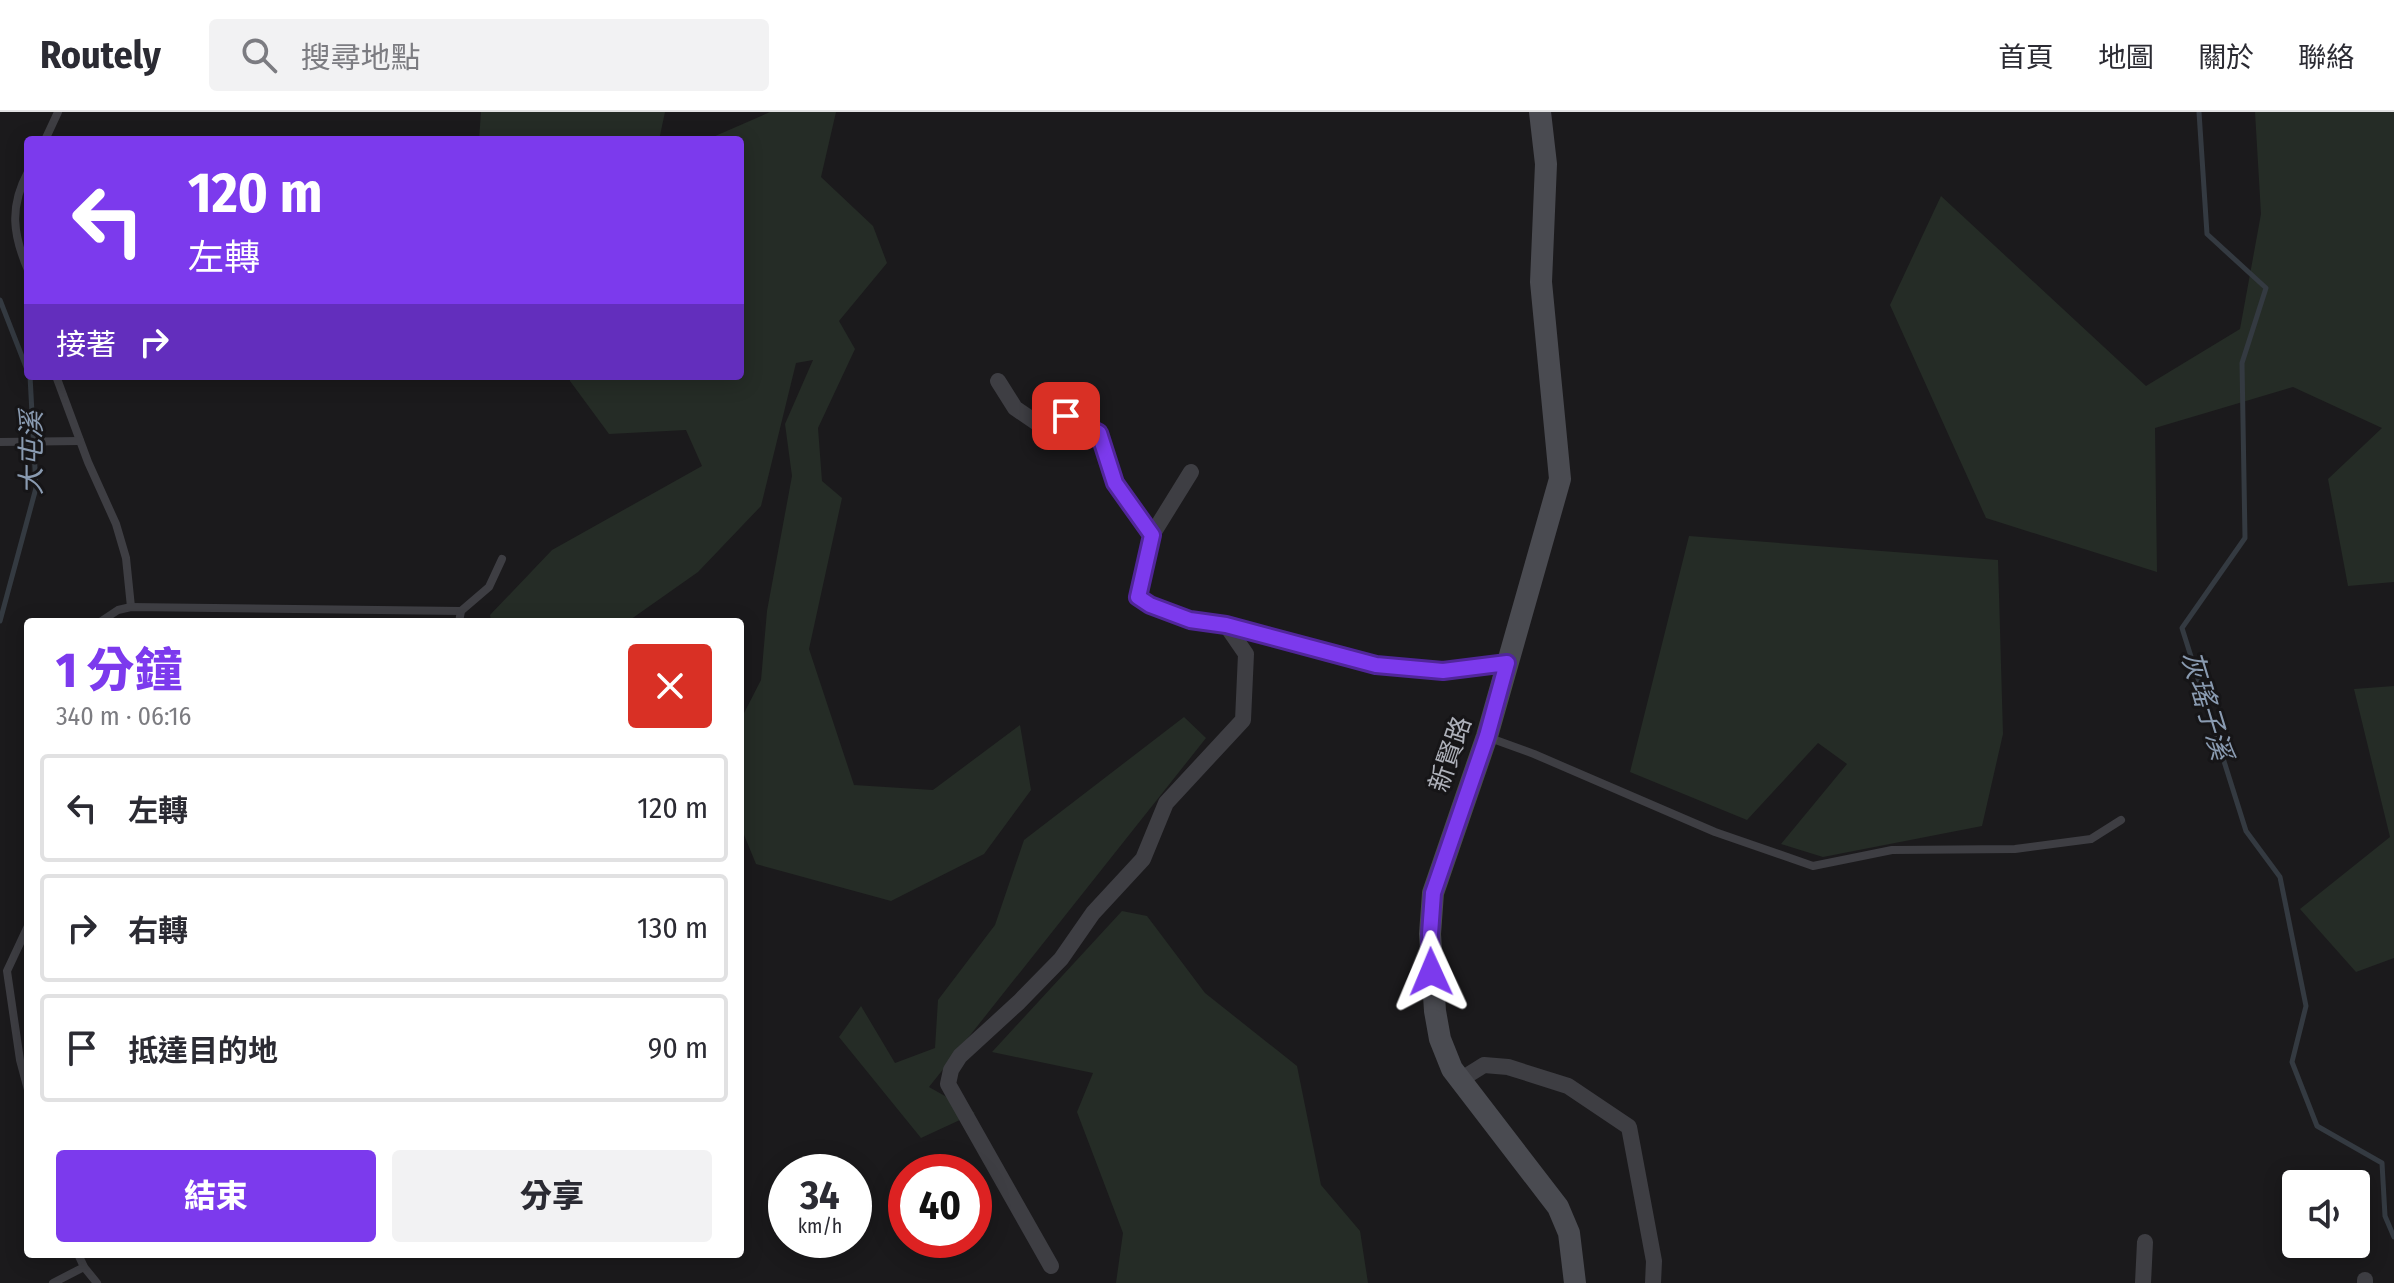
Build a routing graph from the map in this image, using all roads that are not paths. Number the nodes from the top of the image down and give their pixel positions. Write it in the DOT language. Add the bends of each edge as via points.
graph roads {
  1 [pos="58,112"];
  2 [pos="1540,112"];
  3 [pos="47,136"];
  4 [pos="24,184"];
  5 [pos="24,260"];
  6 [pos="58,380"];
  7 [pos="998,381"];
  8 [pos="80,441"];
  9 [pos="0,442"];
  10 [pos="1191,472"];
  11 [pos="1152,535"];
  12 [pos="502,559"];
  13 [pos="131,607"];
  14 [pos="461,611"];
  15 [pos="106,618"];
  16 [pos="460,618"];
  17 [pos="1226,625"];
  18 [pos="1507,663"];
  19 [pos="1487,736"];
  20 [pos="2121,820"];
  21 [pos="24,933"];
  22 [pos="4,969"];
  23 [pos="24,1075"];
  24 [pos="1460,1080"];
  25 [pos="2145,1242"];
  26 [pos="80,1258"];
  27 [pos="1051,1266"];
  28 [pos="84,1267"];
  29 [pos="53,1283"];
  30 [pos="97,1283"];
  31 [pos="1575,1283"];
  32 [pos="1653,1283"];
  33 [pos="2143,1283"];
  1 -- 3 [label="lane"];
  2 -- 18 [label="street, 新賢路" via="1546,164 1541,282 1560,479"];
  4 -- 5 [label="lane" via="14,214"];
  6 -- 8 [label="lane"];
  7 -- 11 [label="street" via="1015,408 1037,423 1066,416 1099,433 1115,483"];
  8 -- 9 [label="lane"];
  8 -- 13 [label="lane" via="116,524"];
  10 -- 11 [label="street"];
  11 -- 17 [label="street" via="1138,597 1190,620"];
  12 -- 14 [label="lane" via="489,587"];
  13 -- 14 [label="lane"];
  13 -- 15 [label="lane"];
  14 -- 16 [label="lane"];
  17 -- 18 [label="street" via="1376,665 1443,671"];
  17 -- 27 [label="street" via="1246,654 1243,720 1166,803 1143,859 1093,913 1061,959 951,1070 948,1084"];
  18 -- 19 [label="street, 新賢路"];
  19 -- 20 [label="lane" via="1715,832 1813,866 1892,850 2015,849 2091,839"];
  19 -- 24 [label="street, 新賢路" via="1433,893 1431,972 1440,1039"];
  21 -- 22 [label="lane"];
  22 -- 23 [label="lane"];
  24 -- 31 [label="street, 新賢路" via="1558,1207 1569,1233"];
  24 -- 32 [label="street" via="1484,1065 1508,1067 1568,1086 1629,1127 1654,1261"];
  25 -- 33 [label="street"];
  26 -- 28 [label="lane"];
  28 -- 29 [label="lane"];
  28 -- 30 [label="lane"];
}
